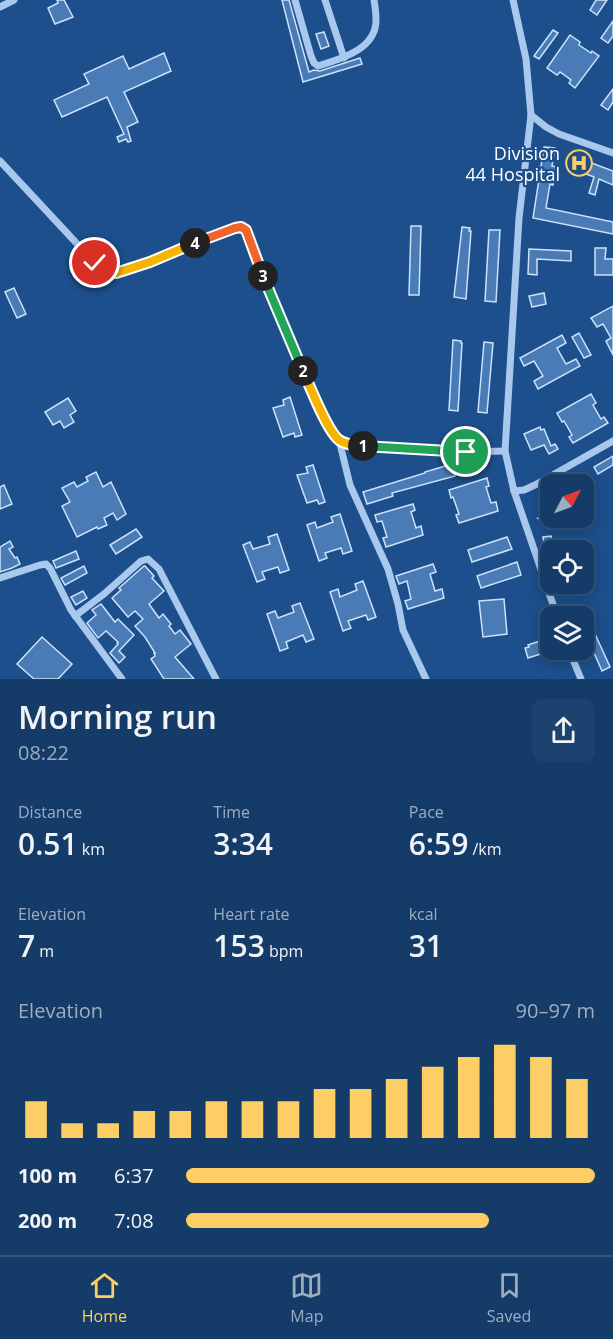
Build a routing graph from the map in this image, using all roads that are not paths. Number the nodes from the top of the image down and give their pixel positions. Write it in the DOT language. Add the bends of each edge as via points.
graph roads {
  1 [pos="14,0"];
  2 [pos="295,0"];
  3 [pos="325,0"];
  4 [pos="374,0"];
  5 [pos="513,0"];
  6 [pos="0,7"];
  7 [pos="344,58"];
  8 [pos="531,115"];
  9 [pos="613,153"];
  10 [pos="0,161"];
  11 [pos="339,440"];
  12 [pos="613,441"];
  13 [pos="505,452"];
  14 [pos="514,491"];
  15 [pos="0,578"];
  16 [pos="554,606"];
  17 [pos="75,616"];
  18 [pos="573,660"];
  19 [pos="122,679"];
  20 [pos="216,679"];
  21 [pos="426,679"];
  22 [pos="580,679"];
  1 -- 6 [label="street"];
  2 -- 7 [label="street" via="314,63 318,66"];
  3 -- 7 [label="street"];
  4 -- 7 [label="street" via="377,21 373,33 362,48"];
  5 -- 8 [label="street" via="526,59"];
  8 -- 9 [label="street" via="559,134"];
  8 -- 13 [label="street" via="519,218"];
  10 -- 11 [label="street" via="95,263 116,273 235,228 246,230 299,361"];
  11 -- 13 [label="street" via="377,447"];
  11 -- 21 [label="street" via="350,485 388,569 403,630"];
  12 -- 14 [label="street" via="535,485"];
  13 -- 14 [label="street"];
  14 -- 16 [label="street"];
  15 -- 17 [label="street" via="46,564"];
  17 -- 19 [label="street"];
  17 -- 20 [label="street" via="148,559 159,569"];
  18 -- 22 [label="street"];
}
